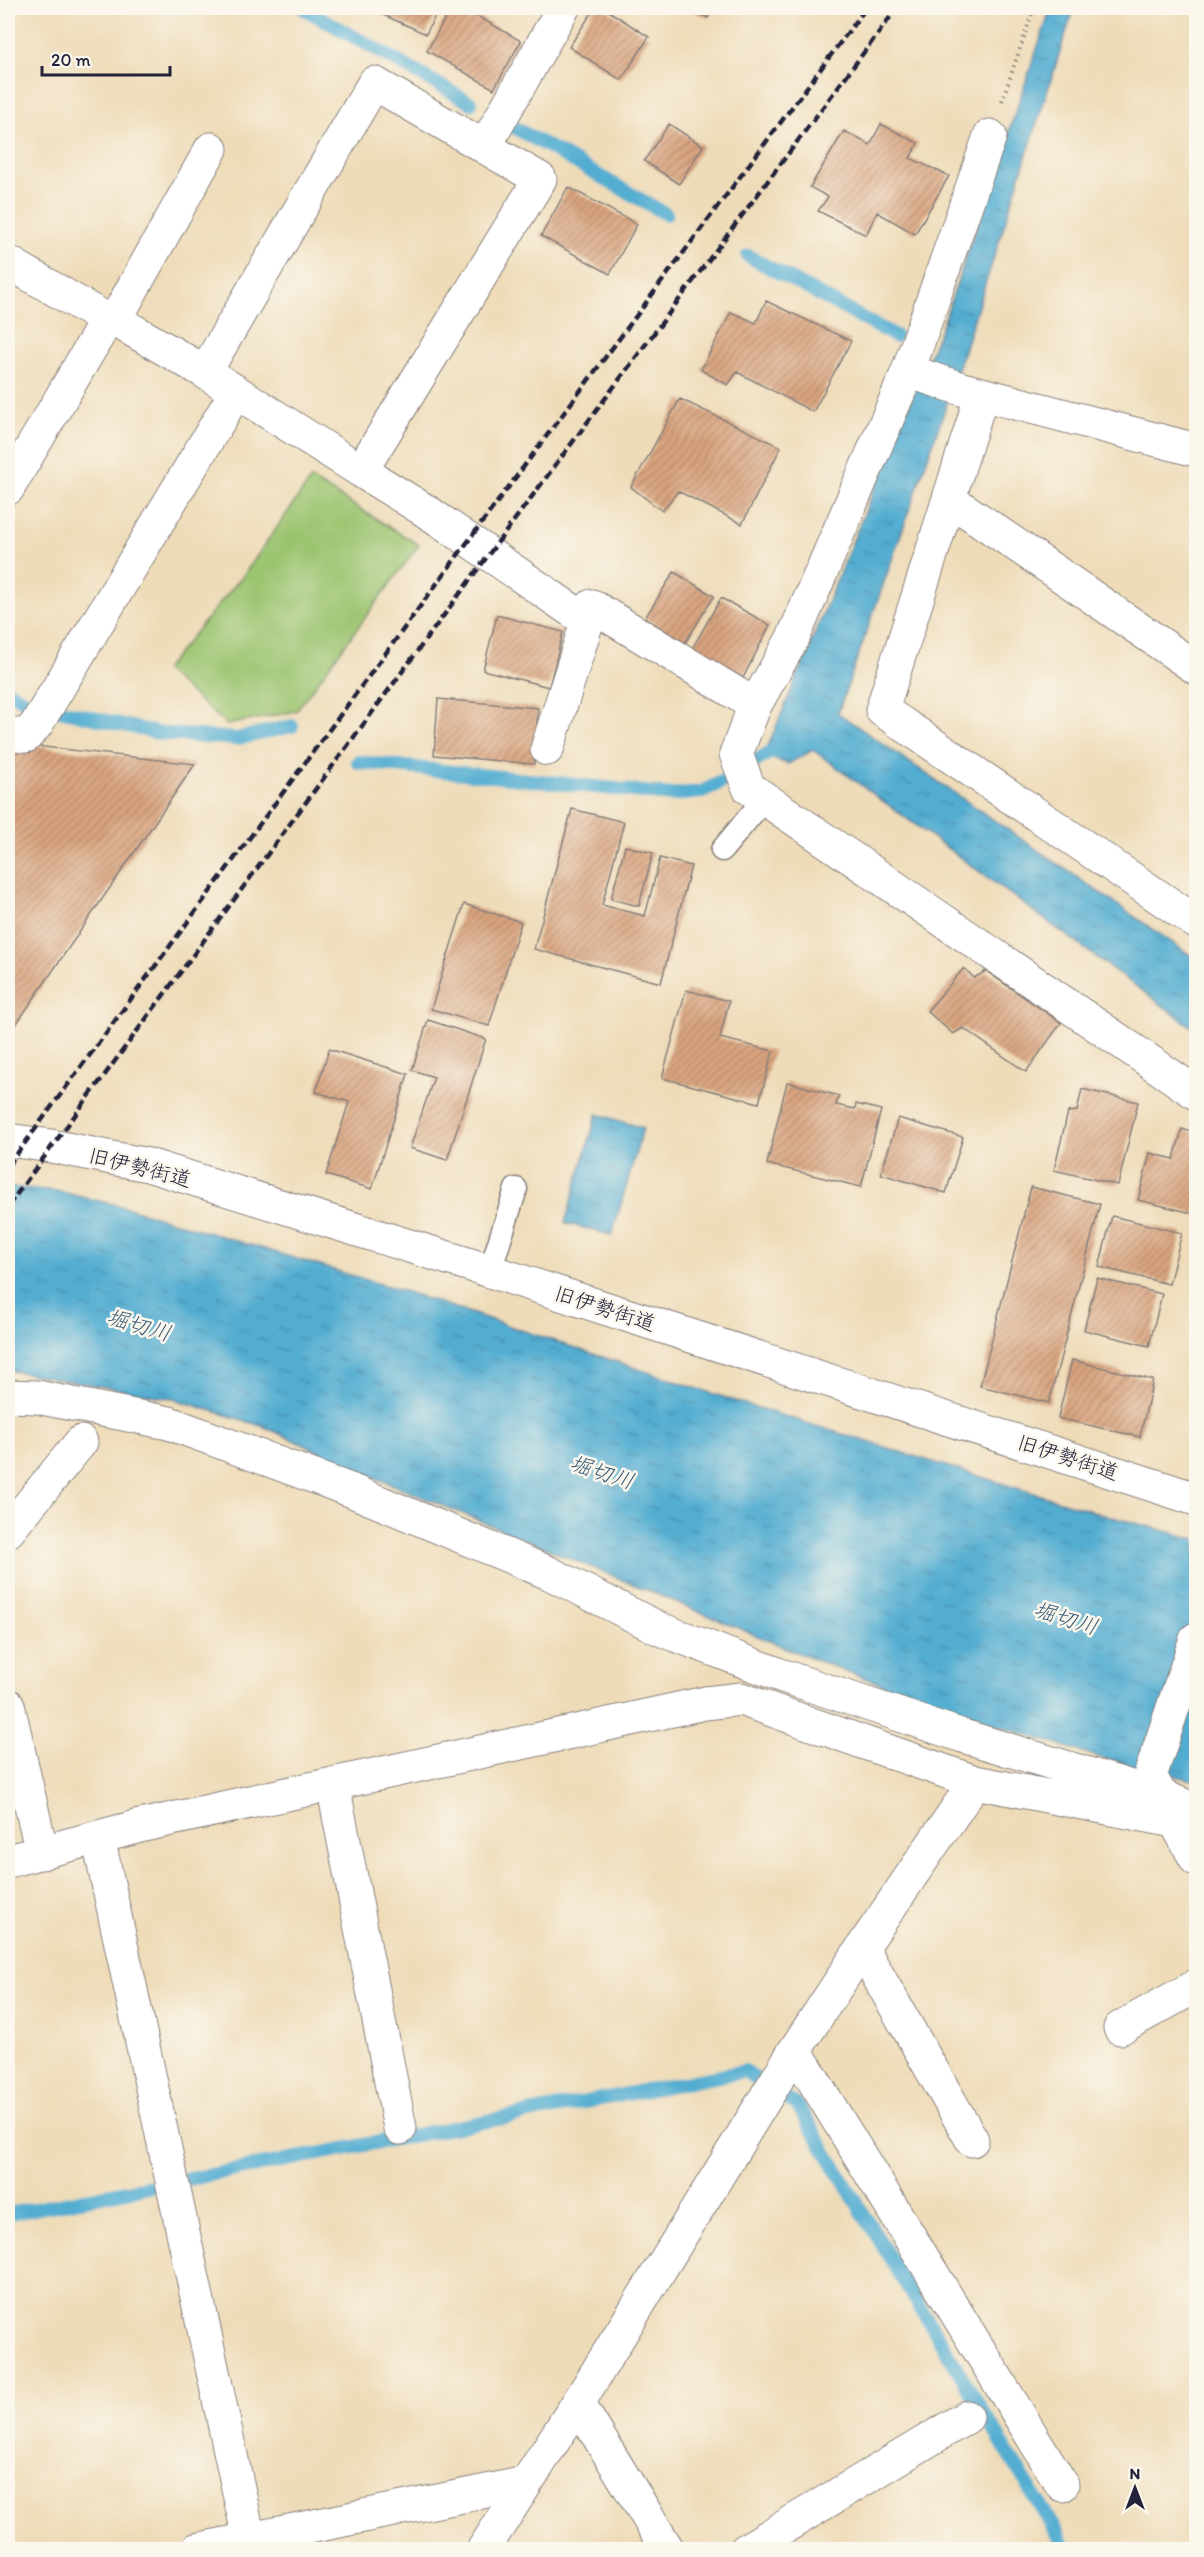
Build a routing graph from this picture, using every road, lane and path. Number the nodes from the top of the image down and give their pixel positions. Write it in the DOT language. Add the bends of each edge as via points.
graph roads {
  1 [pos="563,8"];
  2 [pos="1034,8"];
  3 [pos="990,136"];
  4 [pos="485,146"];
  5 [pos="211,149"];
  6 [pos="8,262"];
  7 [pos="111,320"];
  8 [pos="908,371"];
  9 [pos="205,372"];
  10 [pos="236,392"];
  11 [pos="972,392"];
  12 [pos="1197,450"];
  13 [pos="361,471"];
  14 [pos="8,488"];
  15 [pos="949,499"];
  16 [pos="587,621"];
  17 [pos="1197,668"];
  18 [pos="755,705"];
  19 [pos="22,729"];
  20 [pos="547,749"];
  21 [pos="757,793"];
  22 [pos="722,850"];
  23 [pos="1197,922"];
  24 [pos="1197,1093"];
  25 [pos="8,1140"];
  26 [pos="516,1189"];
  27 [pos="490,1271"];
  28 [pos="8,1396"];
  29 [pos="81,1442"];
  30 [pos="1197,1499"];
  31 [pos="8,1531"];
  32 [pos="1197,1639"];
  33 [pos="8,1705"];
  34 [pos="975,1782"];
  35 [pos="333,1785"];
  36 [pos="1171,1801"];
  37 [pos="98,1837"];
  38 [pos="42,1853"];
  39 [pos="1197,1859"];
  40 [pos="8,1861"];
  41 [pos="861,1948"];
  42 [pos="1197,1986"];
  43 [pos="1120,2028"];
  44 [pos="791,2057"];
  45 [pos="400,2128"];
  46 [pos="972,2140"];
  47 [pos="578,2403"];
  48 [pos="967,2417"];
  49 [pos="525,2483"];
  50 [pos="1062,2485"];
  51 [pos="249,2539"];
  52 [pos="196,2550"];
  53 [pos="483,2550"];
  54 [pos="668,2550"];
  55 [pos="746,2550"];
  1 -- 4 [label="street"];
  2 -- 3 [label="path"];
  3 -- 8 [label="street"];
  4 -- 9 [label="street" via="374,83"];
  4 -- 13 [label="street" via="540,179"];
  5 -- 7 [label="street"];
  6 -- 7 [label="street"];
  7 -- 9 [label="street"];
  7 -- 14 [label="street"];
  8 -- 11 [label="street"];
  8 -- 18 [label="street" via="793,638"];
  9 -- 10 [label="street"];
  10 -- 13 [label="street"];
  10 -- 19 [label="street" via="56,688"];
  11 -- 12 [label="street"];
  11 -- 15 [label="street"];
  13 -- 16 [label="street"];
  15 -- 17 [label="street"];
  15 -- 23 [label="street" via="882,710"];
  16 -- 18 [label="street" via="592,606"];
  16 -- 20 [label="street"];
  18 -- 21 [label="street" via="736,754"];
  21 -- 22 [label="lane"];
  21 -- 24 [label="street"];
  25 -- 27 [label="street, 旧伊勢街道" via="148,1165"];
  26 -- 27 [label="lane"];
  27 -- 30 [label="street, 旧伊勢街道"];
  28 -- 36 [label="street" via="37,1397 169,1423 350,1490 549,1574 660,1629 771,1671"];
  29 -- 31 [label="street"];
  32 -- 36 [label="street"];
  33 -- 38 [label="street"];
  34 -- 35 [label="street" via="741,1699 705,1703"];
  34 -- 36 [label="street"];
  34 -- 41 [label="street"];
  35 -- 37 [label="street"];
  35 -- 45 [label="street"];
  36 -- 39 [label="street"];
  37 -- 38 [label="street"];
  37 -- 51 [label="street"];
  38 -- 40 [label="street"];
  41 -- 44 [label="street"];
  41 -- 46 [label="street"];
  42 -- 43 [label="street"];
  44 -- 47 [label="street"];
  44 -- 50 [label="street"];
  47 -- 49 [label="street"];
  47 -- 54 [label="street"];
  48 -- 55 [label="street"];
  49 -- 51 [label="street"];
  49 -- 53 [label="street"];
  51 -- 52 [label="street"];
}
